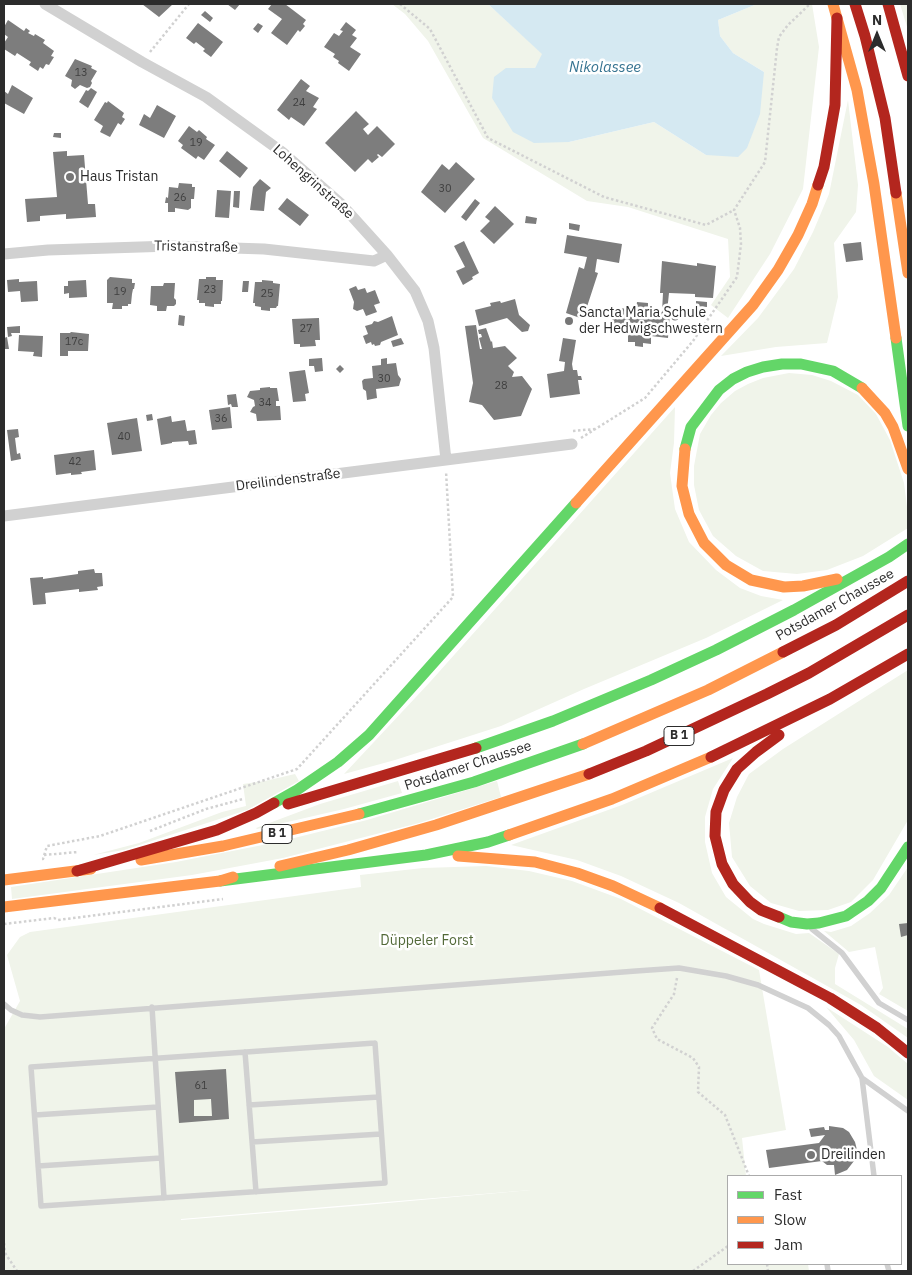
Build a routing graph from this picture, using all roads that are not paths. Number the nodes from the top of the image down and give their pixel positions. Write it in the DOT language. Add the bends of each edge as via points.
graph roads {
  1 [pos="45,4"];
  2 [pos="833,4"];
  3 [pos="855,4"];
  4 [pos="888,4"];
  5 [pos="837,18"];
  6 [pos="908,76"];
  7 [pos="4,254"];
  8 [pos="387,255"];
  9 [pos="908,273"];
  10 [pos="908,426"];
  11 [pos="572,444"];
  12 [pos="446,460"];
  13 [pos="908,470"];
  14 [pos="4,516"];
  15 [pos="908,544"];
  16 [pos="889,557"];
  17 [pos="908,581"];
  18 [pos="908,615"];
  19 [pos="908,654"];
  20 [pos="830,699"];
  21 [pos="256,813"];
  22 [pos="908,847"];
  23 [pos="426,856"];
  24 [pos="76,871"];
  25 [pos="4,880"];
  26 [pos="220,880"];
  27 [pos="4,907"];
  28 [pos="807,924"];
  29 [pos="4,1004"];
  30 [pos="152,1008"];
  31 [pos="908,1020"];
  32 [pos="245,1052"];
  33 [pos="908,1053"];
  34 [pos="155,1058"];
  35 [pos="862,1078"];
  36 [pos="379,1097"];
  37 [pos="249,1105"];
  38 [pos="158,1107"];
  39 [pos="908,1111"];
  40 [pos="35,1115"];
  41 [pos="381,1134"];
  42 [pos="252,1142"];
  43 [pos="161,1158"];
  44 [pos="38,1166"];
  45 [pos="874,1175"];
  46 [pos="256,1192"];
  47 [pos="164,1198"];
  1 -- 8 [label="street, Lohengrinstraße" via="206,97 282,152 341,204"];
  2 -- 5 [label="main road"];
  3 -- 9 [label="main road" via="885,118"];
  4 -- 6 [label="main road"];
  5 -- 10 [label="main road" via="857,90 874,184"];
  5 -- 21 [label="main road" via="835,105 824,167 798,235 753,305 369,735 338,762"];
  7 -- 8 [label="street, Tristanstraße" via="172,246 264,250 374,261"];
  8 -- 12 [label="street, Lohengrinstraße" via="415,291 428,322 434,348"];
  11 -- 12 [label="street, Dreilindenstraße"];
  12 -- 14 [label="street, Dreilindenstraße"];
  13 -- 16 [label="main road" via="893,427 862,388 833,371 801,364 763,367 733,379 719,390 699,415 683,454 682,486 696,529 704,543 726,565 751,580 784,587 821,583 846,577"];
  15 -- 16 [label="main road"];
  16 -- 21 [label="main road" via="716,650 554,721 405,770"];
  17 -- 24 [label="main road, Potsdamer Chaussee / B 1" via="836,625 708,690 593,740 517,768 340,819 223,846"];
  18 -- 26 [label="main road, B 1" via="767,694 602,768 436,825 348,850"];
  19 -- 20 [label="main road"];
  20 -- 23 [label="main road" via="729,749 612,799 488,842"];
  20 -- 28 [label="main road" via="764,745 737,769 719,801 715,824 722,864 742,895 777,918"];
  21 -- 24 [label="main road" via="217,830"];
  22 -- 28 [label="main road" via="889,878 868,901 846,916"];
  23 -- 26 [label="main road"];
  23 -- 33 [label="main road" via="535,862 613,886 652,903 830,998 877,1028"];
  24 -- 25 [label="main road, Potsdamer Chaussee / B 1"];
  26 -- 27 [label="main road, B 1"];
  28 -- 31 [label="lane" via="842,953 879,1003"];
  29 -- 30 [label="lane" via="22,1015 40,1017"];
  30 -- 34 [label="lane"];
  30 -- 35 [label="lane" via="679,968 758,985 808,1008 840,1036"];
  32 -- 34 [label="lane"];
  32 -- 36 [label="lane" via="375,1043"];
  32 -- 37 [label="lane"];
  34 -- 38 [label="lane"];
  34 -- 40 [label="lane" via="31,1067"];
  35 -- 39 [label="lane"];
  35 -- 45 [label="lane"];
  36 -- 37 [label="lane"];
  36 -- 41 [label="lane"];
  37 -- 42 [label="lane"];
  38 -- 40 [label="lane"];
  38 -- 43 [label="lane"];
  40 -- 44 [label="lane"];
  41 -- 42 [label="lane"];
  41 -- 46 [label="lane" via="385,1183"];
  42 -- 46 [label="lane"];
  43 -- 44 [label="lane"];
  43 -- 47 [label="lane"];
  44 -- 47 [label="lane" via="41,1206"];
  46 -- 47 [label="lane"];
}
